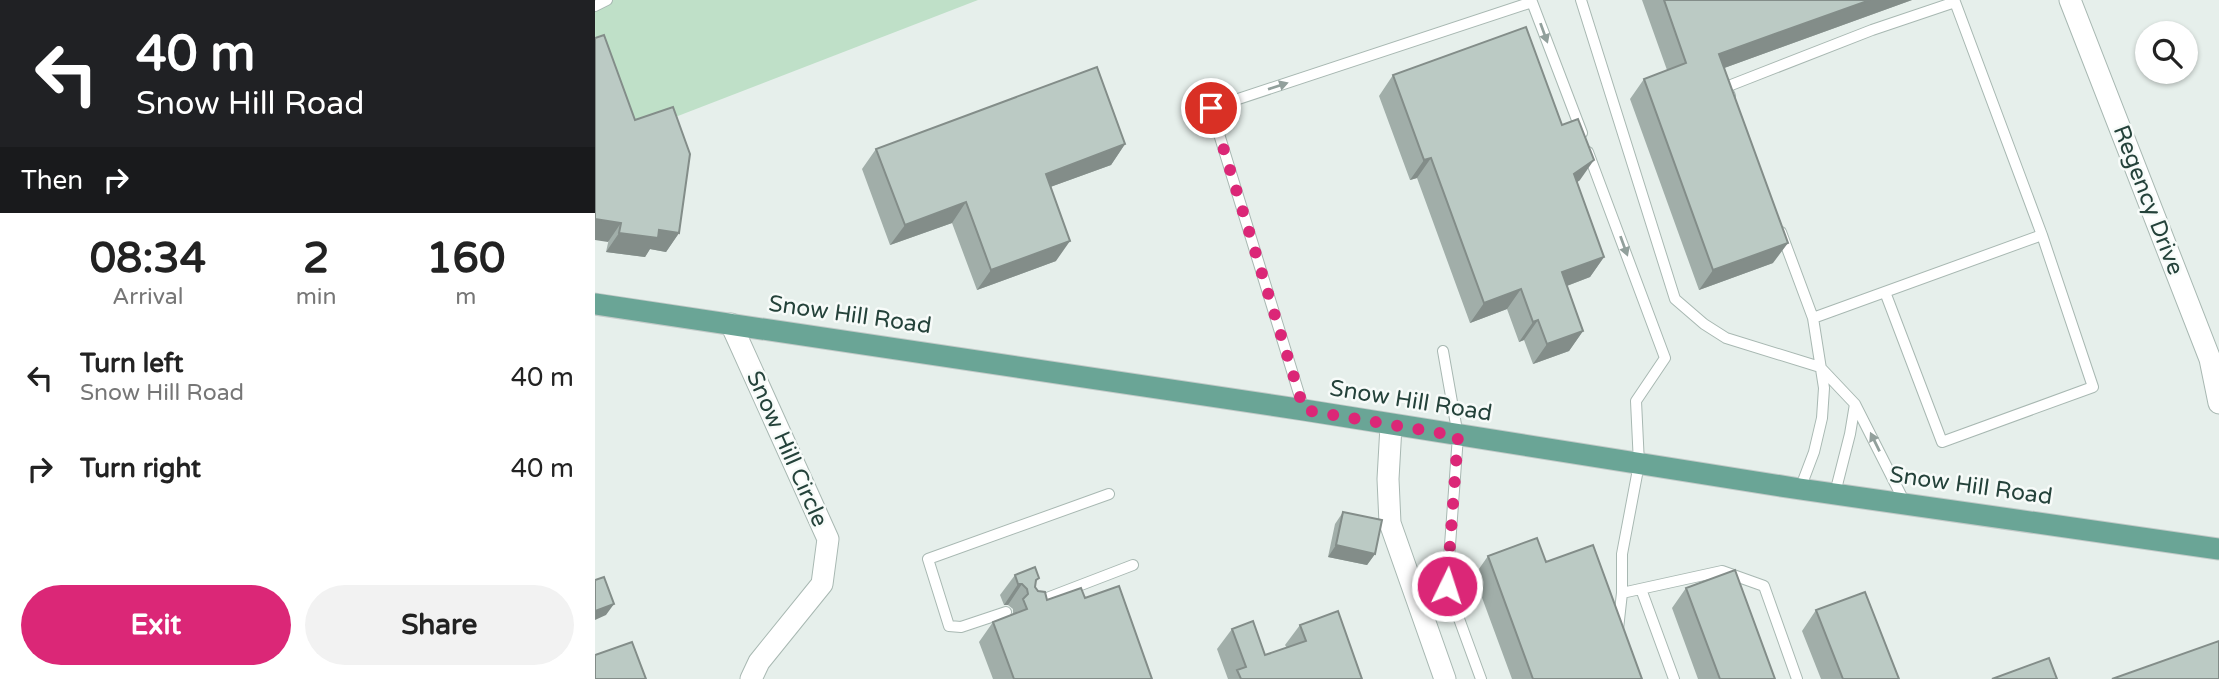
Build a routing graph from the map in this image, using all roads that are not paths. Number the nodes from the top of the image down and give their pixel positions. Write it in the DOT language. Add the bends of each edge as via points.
graph roads {
  1 [pos="607,0"];
  2 [pos="1581,0"];
  3 [pos="2070,0"];
  4 [pos="1955,1"];
  5 [pos="595,6"];
  6 [pos="1736,112"];
  7 [pos="1774,215"];
  8 [pos="2042,235"];
  9 [pos="1885,292"];
  10 [pos="595,304"];
  11 [pos="1813,318"];
  12 [pos="731,324"];
  13 [pos="1443,351"];
  14 [pos="1820,367"];
  15 [pos="2219,403"];
  16 [pos="1855,404"];
  17 [pos="1304,410"];
  18 [pos="1391,426"];
  19 [pos="1458,436"];
  20 [pos="1639,464"];
  21 [pos="1800,489"];
  22 [pos="1835,493"];
  23 [pos="1109,494"];
  24 [pos="1905,503"];
  25 [pos="2219,549"];
  26 [pos="1133,565"];
  27 [pos="1722,570"];
  28 [pos="1727,583"];
  29 [pos="1641,589"];
  30 [pos="1622,593"];
  31 [pos="1028,605"];
  32 [pos="1006,612"];
  33 [pos="1617,635"];
  34 [pos="751,679"];
  35 [pos="1445,679"];
  36 [pos="1481,679"];
  37 [pos="1674,679"];
  38 [pos="1797,679"];
  1 -- 5 [label="lane"];
  2 -- 14 [label="lane" via="1675,299 1726,338"];
  3 -- 15 [label="street, Regency Drive" via="2210,359"];
  4 -- 6 [label="lane" via="1726,87"];
  4 -- 8 [label="lane"];
  7 -- 11 [label="lane"];
  8 -- 9 [label="lane"];
  8 -- 9 [label="lane" via="2092,387 1977,430 1942,442"];
  9 -- 11 [label="lane"];
  10 -- 12 [label="main road, Snow Hill Road"];
  11 -- 14 [label="lane"];
  12 -- 17 [label="main road, Snow Hill Road"];
  12 -- 34 [label="street, Snow Hill Circle" via="828,539 822,584 759,662"];
  13 -- 19 [label="lane"];
  14 -- 16 [label="lane"];
  14 -- 21 [label="lane" via="1822,418"];
  16 -- 22 [label="lane"];
  24 -- 16 [label="lane, one-way"];
  17 -- 18 [label="main road, Snow Hill Road"];
  17 -- 20 [label="lane, one-way" via="1211,108 1532,2 1665,358 1636,401"];
  18 -- 19 [label="main road, Snow Hill Road"];
  18 -- 35 [label="street" via="1390,523"];
  19 -- 20 [label="main road, Snow Hill Road"];
  19 -- 36 [label="lane" via="1447,586"];
  20 -- 21 [label="main road, Snow Hill Road"];
  20 -- 30 [label="lane" via="1622,554"];
  21 -- 22 [label="main road, Snow Hill Road"];
  22 -- 24 [label="main road, Snow Hill Road"];
  23 -- 32 [label="lane" via="928,559 949,626 961,627"];
  24 -- 25 [label="main road, Snow Hill Road"];
  26 -- 31 [label="lane"];
  27 -- 28 [label="lane"];
  27 -- 29 [label="lane"];
  27 -- 38 [label="lane" via="1764,586"];
  29 -- 30 [label="lane"];
  29 -- 37 [label="lane"];
  30 -- 33 [label="lane"];
}
